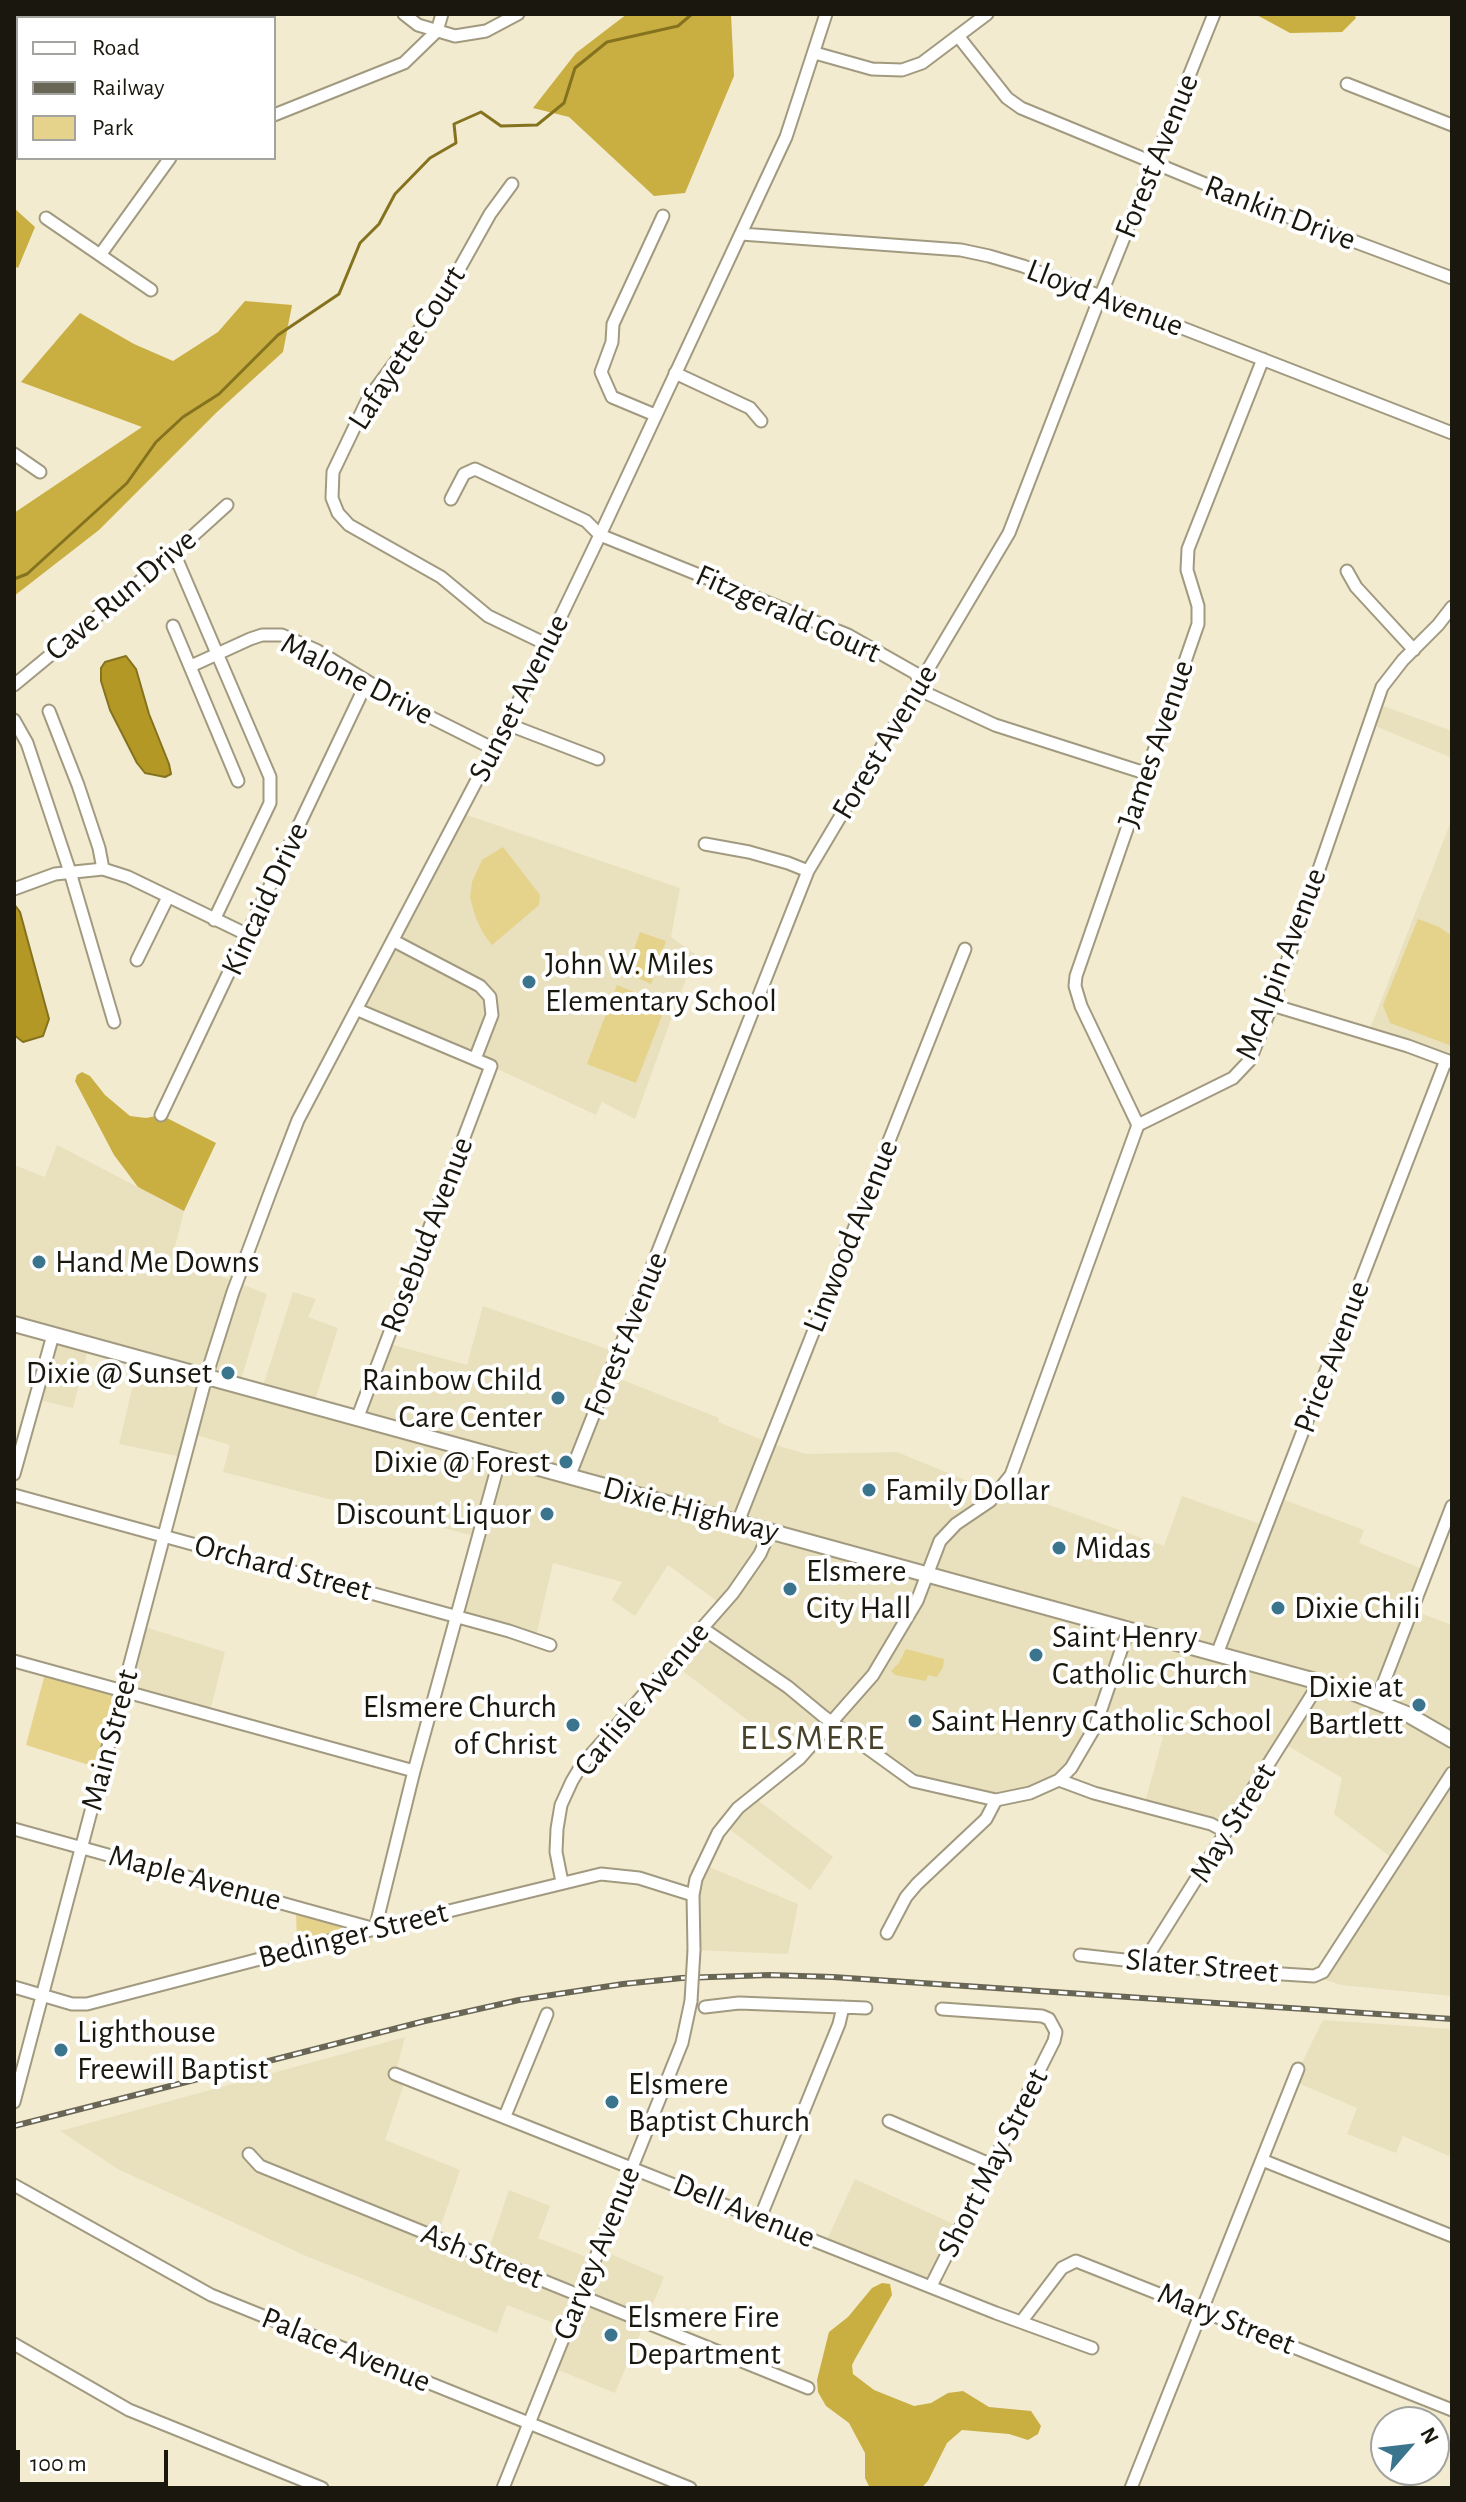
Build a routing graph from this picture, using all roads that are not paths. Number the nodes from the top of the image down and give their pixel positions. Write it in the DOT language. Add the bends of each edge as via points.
graph roads {
  1 [pos="404,14"];
  2 [pos="442,14"];
  3 [pos="518,14"];
  4 [pos="826,14"];
  5 [pos="987,14"];
  6 [pos="1214,14"];
  7 [pos="437,31"];
  8 [pos="958,36"];
  9 [pos="815,53"];
  10 [pos="1347,84"];
  11 [pos="276,114"];
  12 [pos="1452,125"];
  13 [pos="169,160"];
  14 [pos="1154,162"];
  15 [pos="512,184"];
  16 [pos="663,216"];
  17 [pos="46,218"];
  18 [pos="741,234"];
  19 [pos="100,255"];
  20 [pos="1452,278"];
  21 [pos="151,290"];
  22 [pos="1100,297"];
  23 [pos="1263,359"];
  24 [pos="675,373"];
  25 [pos="655,415"];
  26 [pos="761,421"];
  27 [pos="1452,433"];
  28 [pos="14,454"];
  29 [pos="40,472"];
  30 [pos="451,499"];
  31 [pos="227,505"];
  32 [pos="600,535"];
  33 [pos="174,553"];
  34 [pos="1347,571"];
  35 [pos="1452,607"];
  36 [pos="173,626"];
  37 [pos="546,644"];
  38 [pos="1414,650"];
  39 [pos="218,652"];
  40 [pos="191,666"];
  41 [pos="367,682"];
  42 [pos="920,682"];
  43 [pos="14,685"];
  44 [pos="49,711"];
  45 [pos="14,720"];
  46 [pos="507,724"];
  47 [pos="494,749"];
  48 [pos="598,759"];
  49 [pos="1145,773"];
  50 [pos="238,781"];
  51 [pos="705,844"];
  52 [pos="103,869"];
  53 [pos="808,871"];
  54 [pos="70,872"];
  55 [pos="14,889"];
  56 [pos="168,897"];
  57 [pos="214,920"];
  58 [pos="248,935"];
  59 [pos="394,941"];
  60 [pos="965,949"];
  61 [pos="137,960"];
  62 [pos="1272,1005"];
  63 [pos="358,1010"];
  64 [pos="114,1022"];
  65 [pos="475,1059"];
  66 [pos="1449,1061"];
  67 [pos="161,1115"];
  68 [pos="1138,1125"];
  69 [pos="14,1324"];
  70 [pos="53,1335"];
  71 [pos="206,1377"];
  72 [pos="357,1419"];
  73 [pos="500,1458"];
  74 [pos="14,1474"];
  75 [pos="569,1477"];
  76 [pos="14,1495"];
  77 [pos="1452,1506"];
  78 [pos="738,1522"];
  79 [pos="770,1531"];
  80 [pos="166,1536"];
  81 [pos="927,1574"];
  82 [pos="457,1616"];
  83 [pos="702,1628"];
  84 [pos="1128,1630"];
  85 [pos="550,1645"];
  86 [pos="1217,1654"];
  87 [pos="14,1661"];
  88 [pos="1320,1682"];
  89 [pos="124,1692"];
  90 [pos="1377,1700"];
  91 [pos="830,1721"];
  92 [pos="1452,1740"];
  93 [pos="414,1771"];
  94 [pos="1452,1773"];
  95 [pos="1059,1780"];
  96 [pos="996,1800"];
  97 [pos="14,1829"];
  98 [pos="1226,1832"];
  99 [pos="81,1847"];
  100 [pos="562,1882"];
  101 [pos="693,1895"];
  102 [pos="375,1929"];
  103 [pos="887,1933"];
  104 [pos="1080,1955"];
  105 [pos="1144,1962"];
  106 [pos="14,1987"];
  107 [pos="41,1995"];
  108 [pos="705,2007"];
  109 [pos="843,2007"];
  110 [pos="866,2008"];
  111 [pos="942,2009"];
  112 [pos="547,2014"];
  113 [pos="1298,2069"];
  114 [pos="395,2074"];
  115 [pos="14,2102"];
  116 [pos="505,2116"];
  117 [pos="889,2121"];
  118 [pos="249,2154"];
  119 [pos="1262,2160"];
  120 [pos="992,2165"];
  121 [pos="633,2167"];
  122 [pos="14,2185"];
  123 [pos="760,2218"];
  124 [pos="1452,2236"];
  125 [pos="931,2286"];
  126 [pos="580,2295"];
  127 [pos="1202,2310"];
  128 [pos="1021,2322"];
  129 [pos="14,2344"];
  130 [pos="1092,2348"];
  131 [pos="808,2388"];
  132 [pos="1452,2410"];
  133 [pos="529,2423"];
  134 [pos="322,2488"];
  135 [pos="503,2488"];
  136 [pos="690,2488"];
  137 [pos="1131,2488"];
  1 -- 7 [label="street"];
  2 -- 7 [label="street"];
  3 -- 7 [label="street" via="486,31 455,36"];
  4 -- 9 [label="street, Sunset Avenue"];
  5 -- 8 [label="street"];
  6 -- 14 [label="street, Forest Avenue"];
  7 -- 11 [label="street" via="404,63"];
  8 -- 9 [label="street" via="922,63 902,70 872,69"];
  8 -- 14 [label="street, Rankin Drive" via="1021,108"];
  9 -- 18 [label="street, Sunset Avenue" via="786,137"];
  10 -- 12 [label="street"];
  13 -- 19 [label="street"];
  14 -- 20 [label="street, Rankin Drive"];
  14 -- 22 [label="street, Forest Avenue"];
  15 -- 37 [label="street, Lafayette Court" via="443,298 368,399 333,472 332,498 349,525 441,577 488,616"];
  16 -- 25 [label="street" via="613,324 601,372 612,397"];
  17 -- 19 [label="street"];
  18 -- 22 [label="street, Lloyd Avenue" via="961,250 1023,266"];
  18 -- 24 [label="street, Sunset Avenue"];
  19 -- 21 [label="street"];
  22 -- 23 [label="street, Lloyd Avenue"];
  22 -- 42 [label="street, Forest Avenue" via="1009,533"];
  23 -- 27 [label="street, Lloyd Avenue"];
  23 -- 49 [label="street, James Avenue" via="1188,549 1198,624"];
  24 -- 25 [label="street, Sunset Avenue"];
  24 -- 26 [label="street" via="750,408"];
  25 -- 32 [label="street, Sunset Avenue"];
  28 -- 29 [label="street"];
  30 -- 32 [label="street, Fitzgerald Court" via="464,474 475,469 586,521"];
  31 -- 33 [label="street, Cave Run Drive"];
  32 -- 37 [label="street, Sunset Avenue"];
  32 -- 42 [label="street, Fitzgerald Court" via="840,631 915,673"];
  33 -- 39 [label="street"];
  33 -- 43 [label="street, Cave Run Drive"];
  34 -- 38 [label="street"];
  35 -- 38 [label="street, McAlpin Avenue"];
  36 -- 40 [label="street"];
  37 -- 46 [label="street, Sunset Avenue"];
  38 -- 62 [label="street, McAlpin Avenue" via="1389,677 1371,712"];
  39 -- 40 [label="street, Malone Drive"];
  39 -- 41 [label="street, Malone Drive" via="262,635 282,635"];
  39 -- 57 [label="street" via="272,788 270,803"];
  40 -- 50 [label="street"];
  41 -- 47 [label="street, Malone Drive"];
  41 -- 58 [label="street, Kincaid Drive"];
  42 -- 49 [label="street, Fitzgerald Court" via="928,694 995,725"];
  42 -- 53 [label="street, Forest Avenue"];
  44 -- 52 [label="street"];
  45 -- 54 [label="street" via="27,743"];
  46 -- 47 [label="street, Sunset Avenue"];
  46 -- 48 [label="street"];
  47 -- 59 [label="street, Sunset Avenue"];
  49 -- 68 [label="street, James Avenue" via="1075,986"];
  51 -- 53 [label="street"];
  52 -- 54 [label="street"];
  52 -- 56 [label="street"];
  53 -- 75 [label="street, Forest Avenue"];
  54 -- 55 [label="street"];
  54 -- 64 [label="street"];
  56 -- 57 [label="street"];
  56 -- 61 [label="street"];
  57 -- 58 [label="street"];
  58 -- 67 [label="street, Kincaid Drive"];
  59 -- 63 [label="street, Sunset Avenue"];
  59 -- 65 [label="street" via="480,986 490,997 492,1015"];
  60 -- 78 [label="street, Linwood Avenue"];
  62 -- 66 [label="street"];
  62 -- 68 [label="street, McAlpin Avenue" via="1244,1068 1233,1078"];
  63 -- 65 [label="street"];
  63 -- 71 [label="street, Sunset Avenue" via="298,1120"];
  65 -- 72 [label="street, Rosebud Avenue" via="491,1066"];
  66 -- 86 [label="street, Price Avenue"];
  68 -- 81 [label="street" via="1011,1475 990,1501 946,1534"];
  69 -- 70 [label="main road, Dixie Highway"];
  70 -- 71 [label="main road, Dixie Highway"];
  70 -- 74 [label="street"];
  71 -- 72 [label="main road, Dixie Highway"];
  71 -- 80 [label="street, Main Street"];
  72 -- 73 [label="main road, Dixie Highway"];
  73 -- 75 [label="main road, Dixie Highway"];
  73 -- 82 [label="street"];
  75 -- 78 [label="main road, Dixie Highway"];
  76 -- 80 [label="street, Orchard Street"];
  77 -- 90 [label="street"];
  78 -- 79 [label="main road, Dixie Highway"];
  79 -- 81 [label="main road, Dixie Highway"];
  79 -- 83 [label="street, Carlisle Avenue" via="760,1554"];
  80 -- 82 [label="street, Orchard Street"];
  80 -- 89 [label="street, Main Street"];
  81 -- 84 [label="main road, Dixie Highway"];
  81 -- 91 [label="street, Garvey Avenue" via="873,1675"];
  82 -- 85 [label="street, Orchard Street"];
  82 -- 93 [label="street"];
  83 -- 91 [label="street"];
  83 -- 100 [label="street, Carlisle Avenue" via="572,1781 557,1829"];
  84 -- 86 [label="main road, Dixie Highway"];
  84 -- 95 [label="street" via="1089,1738"];
  86 -- 88 [label="main road, Dixie Highway"];
  87 -- 89 [label="street"];
  88 -- 90 [label="main road, Dixie Highway"];
  88 -- 98 [label="street, May Street"];
  89 -- 93 [label="street"];
  89 -- 99 [label="street, Main Street"];
  90 -- 92 [label="main road, Dixie Highway"];
  91 -- 96 [label="street" via="913,1781"];
  91 -- 101 [label="street, Garvey Avenue" via="799,1759 738,1808 718,1833"];
  93 -- 102 [label="street"];
  94 -- 105 [label="street, Slater Street" via="1323,1972 1314,1976"];
  95 -- 96 [label="street"];
  95 -- 98 [label="street"];
  96 -- 103 [label="street" via="986,1819 906,1897"];
  97 -- 99 [label="street, Maple Avenue"];
  98 -- 105 [label="street, May Street"];
  99 -- 102 [label="street, Maple Avenue"];
  99 -- 107 [label="street, Main Street"];
  100 -- 101 [label="street, Bedinger Street" via="624,1875"];
  100 -- 102 [label="street, Bedinger Street"];
  101 -- 121 [label="street, Garvey Avenue, bridge" via="691,2001 682,2043"];
  102 -- 107 [label="street, Bedinger Street" via="87,2004"];
  104 -- 105 [label="street, Slater Street"];
  106 -- 107 [label="street, Bedinger Street"];
  107 -- 115 [label="street, Main Street"];
  108 -- 109 [label="street"];
  109 -- 110 [label="street"];
  109 -- 123 [label="street"];
  111 -- 120 [label="street, Short May Street" via="1042,2016 1056,2032"];
  112 -- 116 [label="street"];
  113 -- 119 [label="street"];
  114 -- 116 [label="street, Dell Avenue"];
  116 -- 121 [label="street, Dell Avenue"];
  117 -- 120 [label="street"];
  118 -- 126 [label="street, Ash Street" via="260,2166"];
  119 -- 124 [label="street"];
  119 -- 127 [label="street"];
  120 -- 125 [label="street, Short May Street"];
  121 -- 123 [label="street, Dell Avenue"];
  121 -- 126 [label="street, Garvey Avenue"];
  122 -- 133 [label="street, Palace Avenue" via="211,2295"];
  123 -- 125 [label="street, Dell Avenue"];
  125 -- 128 [label="street, Dell Avenue"];
  126 -- 131 [label="street, Ash Street"];
  126 -- 133 [label="street, Garvey Avenue"];
  127 -- 128 [label="street, Mary Street" via="1076,2261 1062,2268"];
  127 -- 132 [label="street, Mary Street"];
  127 -- 137 [label="street"];
  128 -- 130 [label="street, Dell Avenue"];
  129 -- 134 [label="street" via="129,2410"];
  133 -- 135 [label="street, Garvey Avenue"];
  133 -- 136 [label="street, Palace Avenue"];
}
